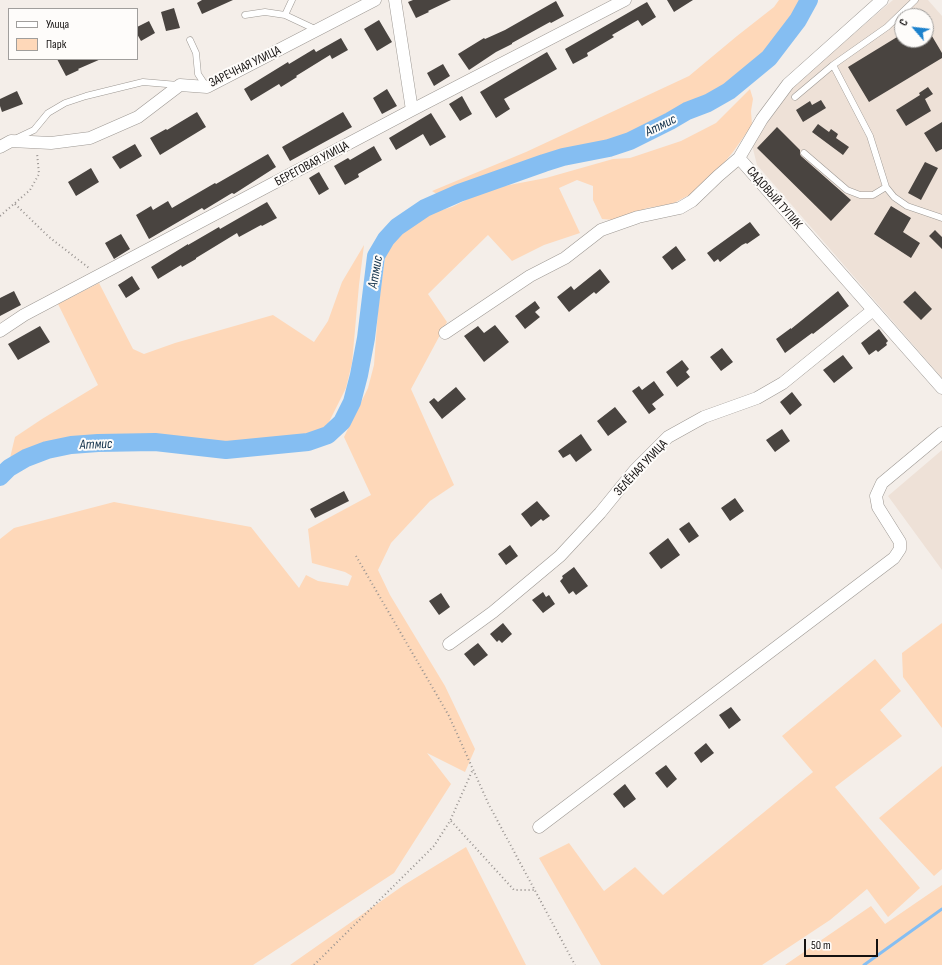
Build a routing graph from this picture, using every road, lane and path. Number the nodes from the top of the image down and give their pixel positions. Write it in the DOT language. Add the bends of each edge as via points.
graph roads {
  1 [pos="292,0"];
  2 [pos="375,0"];
  3 [pos="395,0"];
  4 [pos="625,0"];
  5 [pos="882,0"];
  6 [pos="915,0"];
  7 [pos="245,15"];
  8 [pos="285,15"];
  9 [pos="317,30"];
  10 [pos="190,40"];
  11 [pos="833,65"];
  12 [pos="180,85"];
  13 [pos="207,87"];
  14 [pos="795,97"];
  15 [pos="412,110"];
  16 [pos="33,142"];
  17 [pos="5,144"];
  18 [pos="804,152"];
  19 [pos="739,158"];
  20 [pos="886,187"];
  21 [pos="15,204"];
  22 [pos="0,216"];
  23 [pos="942,218"];
  24 [pos="99,276"];
  25 [pos="873,310"];
  26 [pos="0,331"];
  27 [pos="444,333"];
  28 [pos="942,388"];
  29 [pos="942,433"];
  30 [pos="356,556"];
  31 [pos="449,644"];
  32 [pos="473,769"];
  33 [pos="450,820"];
  34 [pos="539,827"];
  35 [pos="535,890"];
  36 [pos="314,965"];
  37 [pos="575,965"];
  1 -- 8 [label="lane"];
  2 -- 9 [label="street, ЗАРЕЧНАЯ УЛИЦА"];
  3 -- 15 [label="street"];
  4 -- 15 [label="street, БЕРЕГОВАЯ УЛИЦА"];
  5 -- 19 [label="street, САДОВЫЙ ТУПИК" via="788,84 762,119"];
  6 -- 11 [label="lane" via="887,28"];
  7 -- 8 [label="lane" via="265,12"];
  8 -- 9 [label="lane"];
  9 -- 13 [label="street, ЗАРЕЧНАЯ УЛИЦА"];
  10 -- 13 [label="lane" via="196,53 198,74"];
  11 -- 14 [label="lane"];
  11 -- 20 [label="lane" via="870,136"];
  12 -- 13 [label="street, ЗАРЕЧНАЯ УЛИЦА"];
  12 -- 16 [label="street" via="138,117 90,138 51,143"];
  12 -- 17 [label="lane" via="143,82 65,103 48,113 34,130"];
  15 -- 24 [label="street, БЕРЕГОВАЯ УЛИЦА"];
  16 -- 17 [label="street"];
  16 -- 21 [label="path" via="39,174 30,190"];
  18 -- 20 [label="lane" via="847,190 860,195 873,195"];
  19 -- 25 [label="street, САДОВЫЙ ТУПИК"];
  19 -- 27 [label="street" via="692,201 680,208 638,217 601,230 565,258 530,276"];
  20 -- 23 [label="lane" via="894,198 907,206"];
  21 -- 22 [label="path"];
  21 -- 24 [label="path" via="49,237"];
  24 -- 26 [label="street, БЕРЕГОВАЯ УЛИЦА" via="24,315"];
  25 -- 28 [label="street, САДОВЫЙ ТУПИК"];
  25 -- 31 [label="street, ЗЕЛЁНАЯ УЛИЦА" via="776,387 757,398 704,417 668,437 635,470 560,556 493,612"];
  29 -- 34 [label="street" via="882,483 876,496 878,507 900,542 900,549 894,558"];
  30 -- 32 [label="path" via="449,716"];
  32 -- 33 [label="path"];
  32 -- 35 [label="path" via="489,805"];
  33 -- 35 [label="path" via="514,890"];
  33 -- 36 [label="path" via="434,846"];
  35 -- 37 [label="path"];
}
